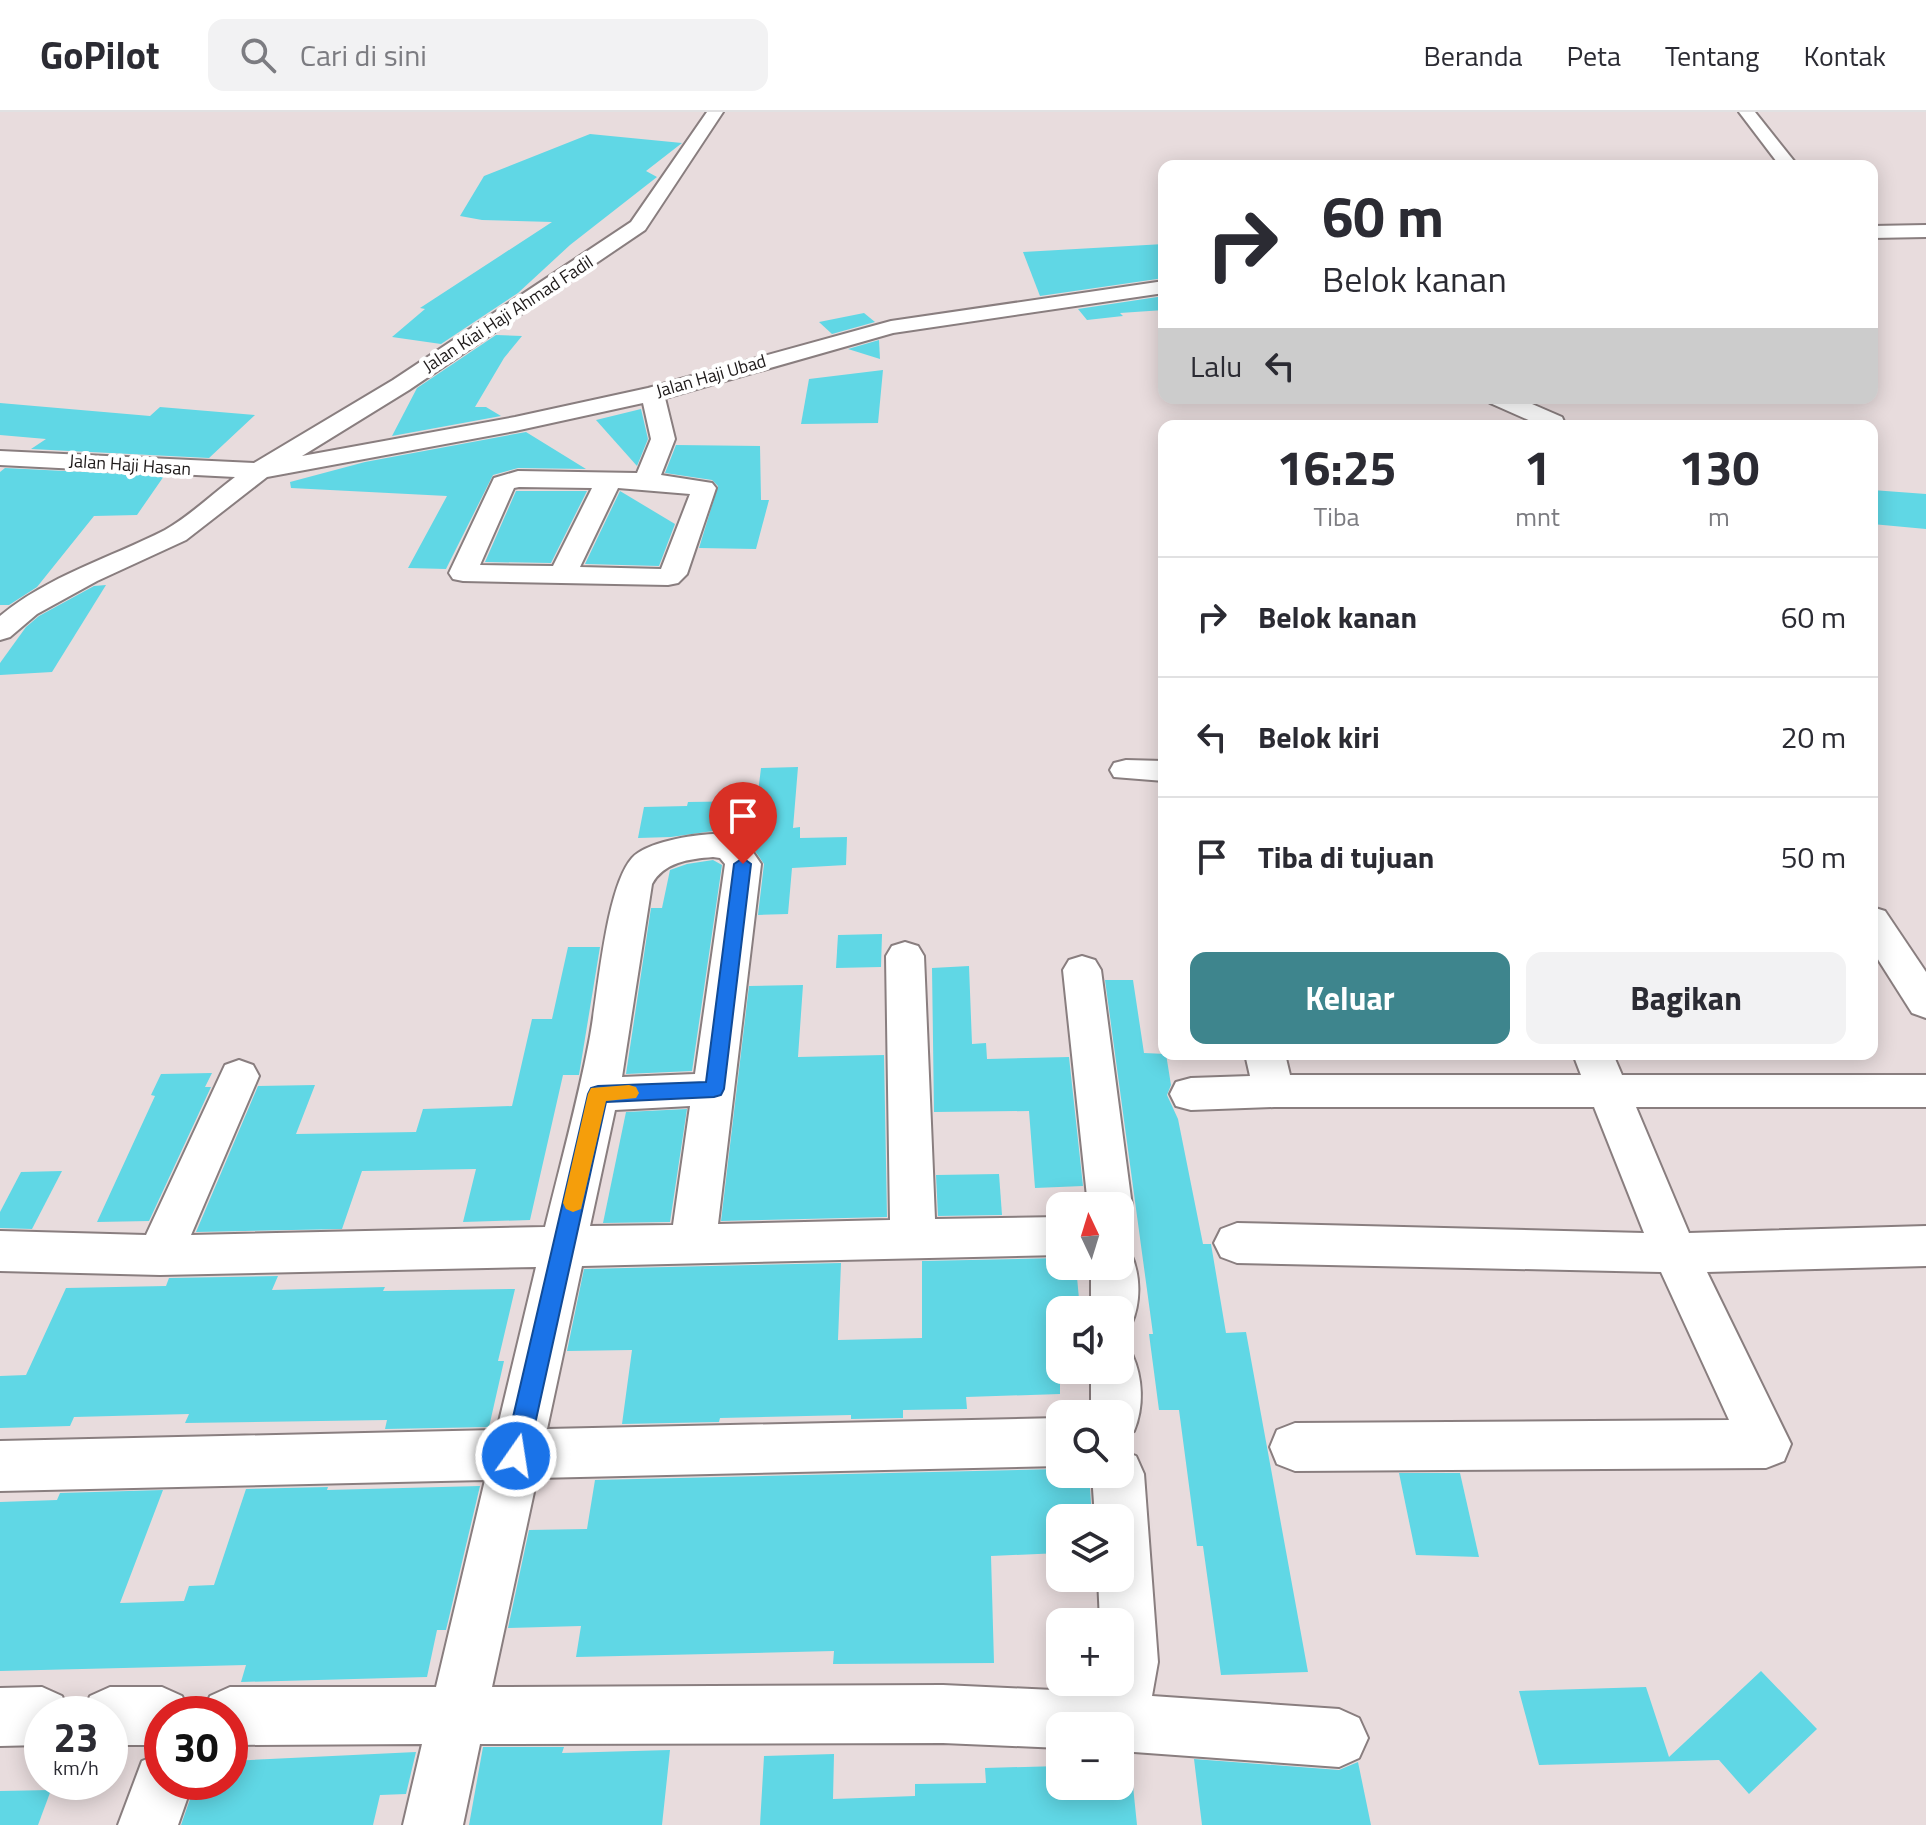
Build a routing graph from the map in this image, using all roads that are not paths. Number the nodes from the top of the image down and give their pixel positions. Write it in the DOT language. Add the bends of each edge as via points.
graph roads {
  1 [pos="715,112"];
  2 [pos="1747,112"];
  3 [pos="1784,160"];
  4 [pos="1926,231"];
  5 [pos="1878,232"];
  6 [pos="1158,288"];
  7 [pos="652,394"];
  8 [pos="1512,404"];
  9 [pos="1549,420"];
  10 [pos="0,458"];
  11 [pos="259,471"];
  12 [pos="609,480"];
  13 [pos="645,481"];
  14 [pos="562,576"];
  15 [pos="0,630"];
  16 [pos="1126,770"];
  17 [pos="1158,771"];
  18 [pos="1878,939"];
  19 [pos="905,956"];
  20 [pos="1886,964"];
  21 [pos="1082,970"];
  22 [pos="1926,1003"];
  23 [pos="1269,1073"];
  24 [pos="1601,1073"];
  25 [pos="239,1076"];
  26 [pos="714,1089"];
  27 [pos="1926,1091"];
  28 [pos="598,1094"];
  29 [pos="1191,1094"];
  30 [pos="1108,1192"];
  31 [pos="1046,1236"];
  32 [pos="913,1239"];
  33 [pos="693,1243"];
  34 [pos="1237,1243"];
  35 [pos="564,1245"];
  36 [pos="1926,1246"];
  37 [pos="0,1251"];
  38 [pos="1675,1253"];
  39 [pos="160,1255"];
  40 [pos="1046,1442"];
  41 [pos="1295,1447"];
  42 [pos="516,1456"];
  43 [pos="0,1466"];
  44 [pos="1119,1488"];
  45 [pos="1118,1712"];
  46 [pos="24,1716"];
  47 [pos="248,1716"];
  48 [pos="457,1716"];
  49 [pos="0,1717"];
  50 [pos="1046,1719"];
  51 [pos="1134,1723"];
  52 [pos="1339,1738"];
  53 [pos="157,1800"];
  54 [pos="148,1825"];
  55 [pos="433,1825"];
  1 -- 11 [label="street, Jalan Kiai Haji Ahmad Fadil" via="638,226 401,385"];
  2 -- 3 [label="street"];
  4 -- 5 [label="street"];
  6 -- 7 [label="street, Jalan Haji Ubad" via="891,327"];
  7 -- 11 [label="street, Jalan Haji Ubad"];
  7 -- 13 [label="street" via="664,428 663,449"];
  8 -- 9 [label="street"];
  10 -- 11 [label="street, Jalan Haji Hasan"];
  11 -- 15 [label="street, Jalan Kiai Haji Ahmad Fadil" via="177,534 87,575 27,608"];
  12 -- 13 [label="street"];
  12 -- 14 [label="street"];
  12 -- 14 [label="street" via="503,483 462,571"];
  13 -- 14 [label="street" via="703,488 673,574 660,579"];
  16 -- 17 [label="street"];
  18 -- 20 [label="street"];
  19 -- 32 [label="street"];
  20 -- 22 [label="street"];
  21 -- 30 [label="street"];
  23 -- 24 [label="street"];
  23 -- 29 [label="street"];
  24 -- 27 [label="street"];
  24 -- 38 [label="street"];
  25 -- 39 [label="street"];
  26 -- 28 [label="street"];
  26 -- 28 [label="street" via="743,864 728,847 710,846 663,854 645,865 634,884"];
  26 -- 33 [label="street"];
  28 -- 35 [label="street"];
  31 -- 32 [label="street"];
  32 -- 33 [label="street"];
  33 -- 35 [label="street"];
  34 -- 38 [label="street"];
  35 -- 39 [label="street"];
  35 -- 42 [label="street"];
  36 -- 38 [label="street"];
  37 -- 39 [label="street"];
  38 -- 41 [label="street" via="1766,1444"];
  40 -- 42 [label="street"];
  42 -- 43 [label="street"];
  42 -- 48 [label="street"];
  44 -- 45 [label="street" via="1130,1662"];
  46 -- 49 [label="street"];
  47 -- 48 [label="street"];
  48 -- 50 [label="street" via="943,1714"];
  48 -- 55 [label="street"];
  51 -- 52 [label="street"];
  53 -- 54 [label="street"];
}
